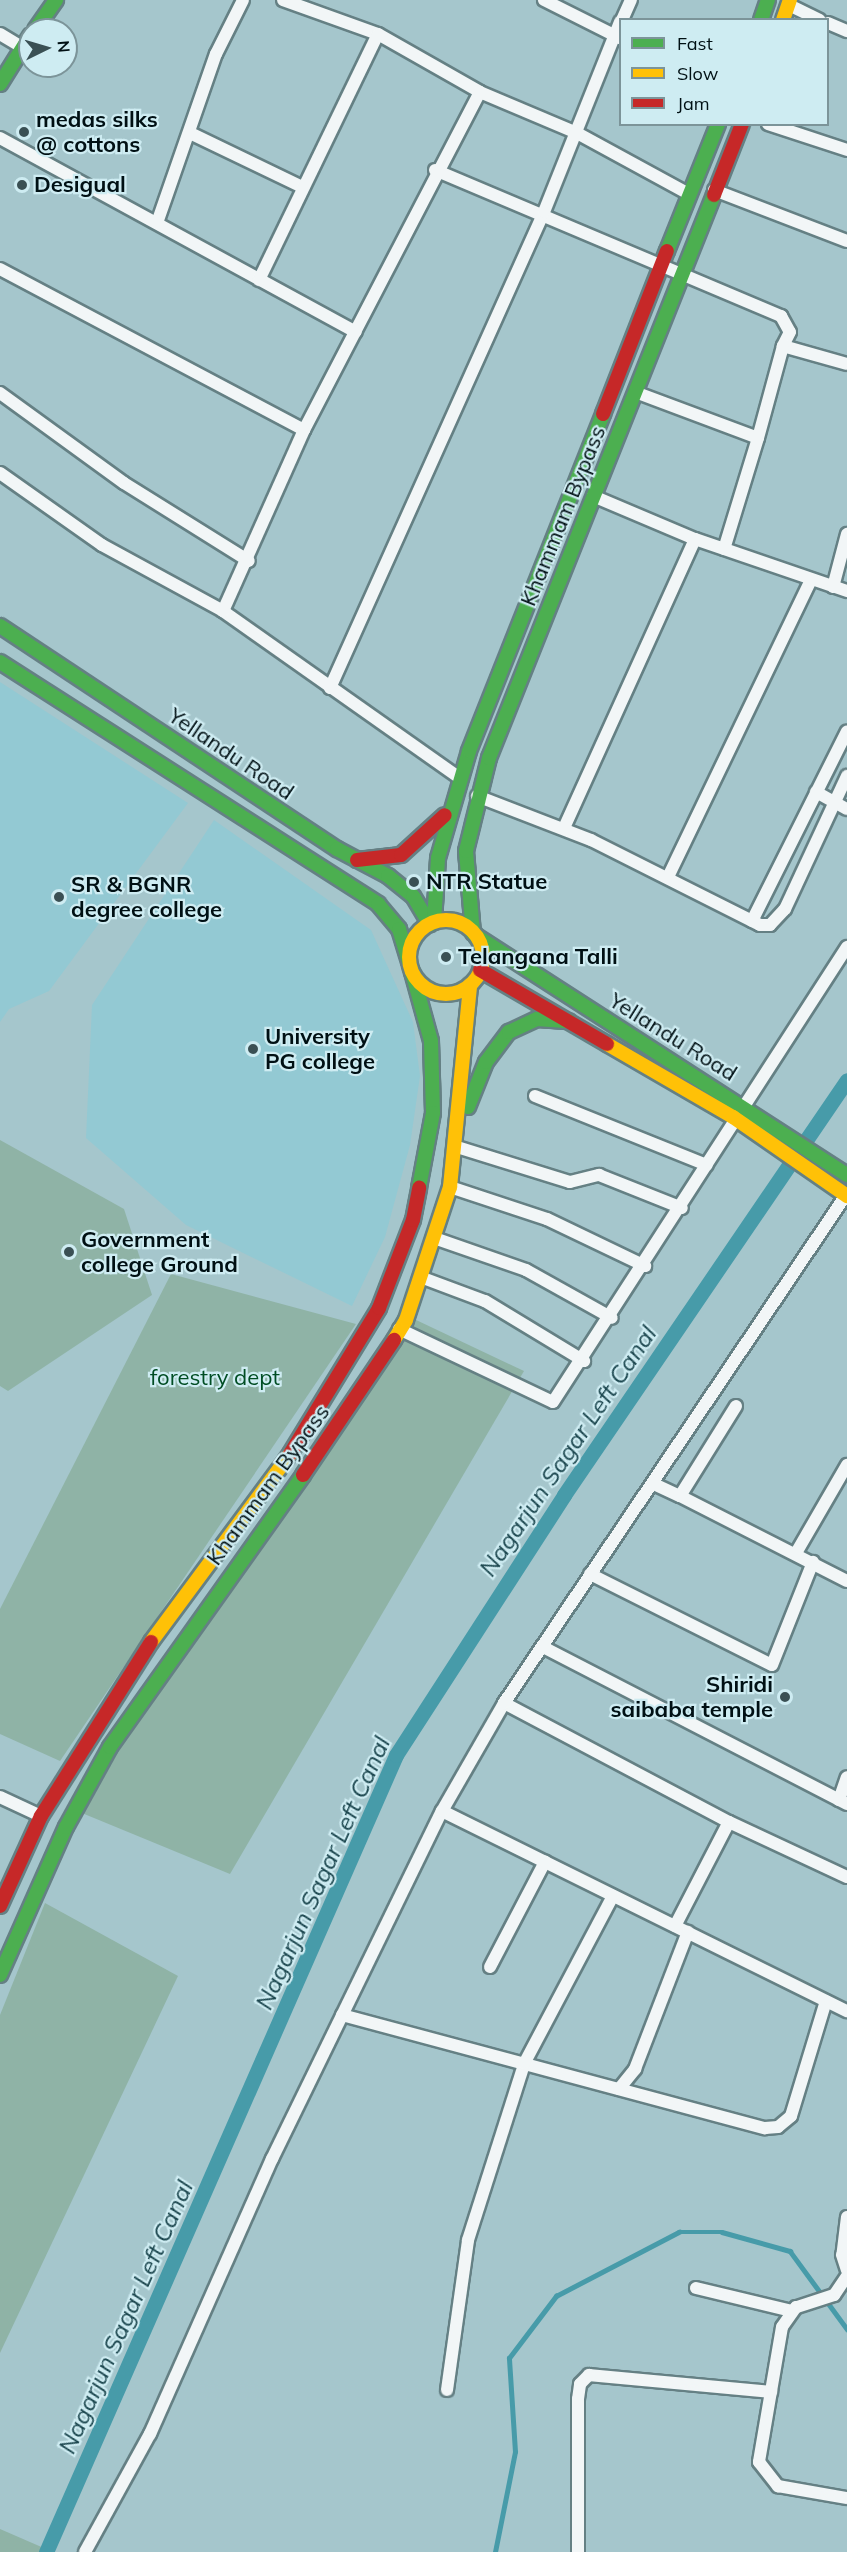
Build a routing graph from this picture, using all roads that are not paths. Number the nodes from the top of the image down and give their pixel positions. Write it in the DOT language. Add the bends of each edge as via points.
graph roads {
  1 [pos="56,0"];
  2 [pos="243,0"];
  3 [pos="283,0"];
  4 [pos="544,0"];
  5 [pos="631,0"];
  6 [pos="768,0"];
  7 [pos="789,3"];
  8 [pos="43,18"];
  9 [pos="622,18"];
  10 [pos="761,18"];
  11 [pos="784,18"];
  12 [pos="816,18"];
  13 [pos="829,23"];
  14 [pos="847,31"];
  15 [pos="0,34"];
  16 [pos="378,34"];
  17 [pos="617,37"];
  18 [pos="18,40"];
  19 [pos="18,55"];
  20 [pos="0,84"];
  21 [pos="480,92"];
  22 [pos="717,126"];
  23 [pos="741,126"];
  24 [pos="774,126"];
  25 [pos="577,133"];
  26 [pos="190,134"];
  27 [pos="0,138"];
  28 [pos="847,150"];
  29 [pos="435,170"];
  30 [pos="300,186"];
  31 [pos="714,190"];
  32 [pos="689,194"];
  33 [pos="544,212"];
  34 [pos="157,223"];
  35 [pos="847,241"];
  36 [pos="661,265"];
  37 [pos="0,269"];
  38 [pos="682,272"];
  39 [pos="259,280"];
  40 [pos="356,332"];
  41 [pos="783,346"];
  42 [pos="847,364"];
  43 [pos="635,392"];
  44 [pos="0,393"];
  45 [pos="304,430"];
  46 [pos="758,438"];
  47 [pos="0,473"];
  48 [pos="593,496"];
  49 [pos="847,534"];
  50 [pos="696,539"];
  51 [pos="724,549"];
  52 [pos="249,561"];
  53 [pos="812,580"];
  54 [pos="833,587"];
  55 [pos="847,591"];
  56 [pos="224,611"];
  57 [pos="0,626"];
  58 [pos="0,662"];
  59 [pos="330,688"];
  60 [pos="847,730"];
  61 [pos="847,776"];
  62 [pos="458,784"];
  63 [pos="816,792"];
  64 [pos="477,796"];
  65 [pos="835,802"];
  66 [pos="847,809"];
  67 [pos="564,828"];
  68 [pos="357,860"];
  69 [pos="668,877"];
  70 [pos="752,921"];
  71 [pos="432,923"];
  72 [pos="475,934"];
  73 [pos="847,947"];
  74 [pos="411,967"];
  75 [pos="480,970"];
  76 [pos="470,985"];
  77 [pos="569,1021"];
  78 [pos="535,1096"];
  79 [pos="742,1104"];
  80 [pos="733,1118"];
  81 [pos="457,1147"];
  82 [pos="707,1165"];
  83 [pos="847,1175"];
  84 [pos="450,1187"];
  85 [pos="846,1196"];
  86 [pos="682,1208"];
  87 [pos="436,1239"];
  88 [pos="645,1266"];
  89 [pos="423,1278"];
  90 [pos="612,1318"];
  91 [pos="399,1329"];
  92 [pos="584,1361"];
  93 [pos="736,1406"];
  94 [pos="847,1465"];
  95 [pos="656,1485"];
  96 [pos="680,1496"];
  97 [pos="796,1553"];
  98 [pos="813,1562"];
  99 [pos="590,1574"];
  100 [pos="847,1581"];
  101 [pos="543,1647"];
  102 [pos="504,1703"];
  103 [pos="847,1778"];
  104 [pos="0,1797"];
  105 [pos="843,1802"];
  106 [pos="442,1811"];
  107 [pos="41,1816"];
  108 [pos="729,1822"];
  109 [pos="545,1862"];
  110 [pos="847,1877"];
  111 [pos="613,1896"];
  112 [pos="0,1906"];
  113 [pos="675,1926"];
  114 [pos="688,1932"];
  115 [pos="490,1968"];
  116 [pos="0,1975"];
  117 [pos="826,2001"];
  118 [pos="847,2011"];
  119 [pos="342,2015"];
  120 [pos="524,2064"];
  121 [pos="619,2089"];
  122 [pos="847,2217"];
  123 [pos="847,2270"];
  124 [pos="847,2276"];
  125 [pos="696,2288"];
  126 [pos="792,2311"];
  127 [pos="447,2390"];
  128 [pos="771,2392"];
  129 [pos="847,2498"];
  130 [pos="85,2552"];
  131 [pos="578,2552"];
  1 -- 8 [label="main road"];
  2 -- 26 [label="street" via="216,54"];
  3 -- 16 [label="street"];
  4 -- 17 [label="street"];
  5 -- 9 [label="street"];
  6 -- 10 [label="main road"];
  7 -- 11 [label="main road"];
  7 -- 12 [label="street"];
  13 -- 14 [label="street"];
  15 -- 18 [label="street"];
  16 -- 21 [label="street"];
  16 -- 30 [label="street"];
  17 -- 25 [label="street"];
  19 -- 20 [label="main road"];
  21 -- 25 [label="street"];
  21 -- 29 [label="street"];
  22 -- 32 [label="main road, Khammam Bypass"];
  23 -- 31 [label="main road, Khammam Bypass"];
  24 -- 28 [label="street"];
  25 -- 32 [label="street"];
  25 -- 33 [label="street"];
  26 -- 30 [label="street"];
  26 -- 34 [label="street"];
  27 -- 34 [label="street"];
  29 -- 33 [label="street"];
  29 -- 40 [label="street"];
  30 -- 39 [label="street"];
  31 -- 35 [label="street"];
  31 -- 38 [label="main road, Khammam Bypass"];
  32 -- 36 [label="main road, Khammam Bypass"];
  33 -- 36 [label="street"];
  33 -- 59 [label="street"];
  34 -- 39 [label="street"];
  36 -- 38 [label="street"];
  36 -- 62 [label="main road, Khammam Bypass"];
  37 -- 45 [label="street"];
  38 -- 41 [label="street" via="781,316 790,332"];
  38 -- 43 [label="main road, Khammam Bypass"];
  39 -- 40 [label="street"];
  40 -- 45 [label="street"];
  41 -- 42 [label="street"];
  41 -- 46 [label="street"];
  43 -- 46 [label="street"];
  43 -- 48 [label="main road, Khammam Bypass"];
  44 -- 52 [label="street" via="124,483"];
  45 -- 52 [label="street"];
  46 -- 51 [label="street"];
  47 -- 56 [label="street" via="102,545"];
  48 -- 50 [label="street"];
  48 -- 64 [label="main road, Khammam Bypass"];
  49 -- 54 [label="street"];
  50 -- 51 [label="street"];
  50 -- 67 [label="street"];
  51 -- 53 [label="street"];
  52 -- 56 [label="street"];
  53 -- 54 [label="street"];
  53 -- 69 [label="street"];
  54 -- 55 [label="street"];
  56 -- 59 [label="street"];
  57 -- 68 [label="main road, Yellandu Road"];
  58 -- 74 [label="main road, Yellandu Road" via="378,904 399,929"];
  59 -- 62 [label="street"];
  60 -- 63 [label="street"];
  61 -- 65 [label="street"];
  62 -- 68 [label="main road" via="438,824 416,846 401,855"];
  62 -- 71 [label="main road, Khammam Bypass" via="438,858"];
  63 -- 65 [label="street"];
  63 -- 70 [label="street"];
  64 -- 67 [label="street"];
  64 -- 72 [label="main road, Khammam Bypass" via="466,851"];
  65 -- 66 [label="street"];
  65 -- 70 [label="street" via="778,920 770,925"];
  67 -- 69 [label="street"];
  68 -- 71 [label="main road, Yellandu Road" via="413,896"];
  69 -- 70 [label="street"];
  71 -- 72 [label="main road" via="455,921"];
  71 -- 74 [label="main road" via="414,939"];
  72 -- 75 [label="main road" via="482,952"];
  72 -- 79 [label="main road, Yellandu Road"];
  73 -- 79 [label="street"];
  74 -- 76 [label="main road" via="438,993"];
  74 -- 107 [label="main road, Khammam Bypass" via="431,1041 433,1113 412,1220 379,1308 335,1388 124,1678"];
  75 -- 76 [label="main road"];
  75 -- 77 [label="main road, Yellandu Road"];
  76 -- 81 [label="main road, Khammam Bypass"];
  77 -- 80 [label="main road, Yellandu Road"];
  77 -- 81 [label="main road" via="522,1024 496,1046 477,1082"];
  78 -- 82 [label="street"];
  79 -- 80 [label="street"];
  79 -- 83 [label="main road, Yellandu Road"];
  80 -- 82 [label="street"];
  80 -- 85 [label="main road, Yellandu Road"];
  81 -- 84 [label="main road, Khammam Bypass"];
  81 -- 86 [label="street" via="570,1182 599,1175"];
  82 -- 86 [label="street"];
  84 -- 87 [label="main road, Khammam Bypass"];
  84 -- 88 [label="street" via="547,1219"];
  85 -- 95 [label="street" via="696,1414"];
  86 -- 88 [label="street"];
  87 -- 89 [label="main road, Khammam Bypass"];
  87 -- 90 [label="street" via="526,1270"];
  88 -- 90 [label="street"];
  89 -- 91 [label="main road, Khammam Bypass"];
  89 -- 92 [label="street" via="485,1301"];
  90 -- 92 [label="street"];
  91 -- 92 [label="street" via="554,1402"];
  91 -- 116 [label="main road, Khammam Bypass" via="360,1395 110,1747 66,1827"];
  93 -- 96 [label="street"];
  94 -- 97 [label="street"];
  95 -- 96 [label="street"];
  95 -- 99 [label="street"];
  96 -- 97 [label="street"];
  97 -- 98 [label="street"];
  98 -- 99 [label="street" via="772,1665"];
  98 -- 100 [label="street"];
  99 -- 101 [label="street"];
  101 -- 102 [label="street"];
  101 -- 105 [label="street"];
  102 -- 106 [label="street"];
  102 -- 108 [label="street"];
  103 -- 105 [label="street"];
  104 -- 107 [label="street"];
  106 -- 109 [label="street"];
  106 -- 119 [label="street"];
  107 -- 112 [label="main road, Khammam Bypass"];
  108 -- 110 [label="street"];
  108 -- 113 [label="street"];
  109 -- 111 [label="street"];
  109 -- 115 [label="street"];
  111 -- 113 [label="street"];
  111 -- 120 [label="street"];
  113 -- 114 [label="street"];
  114 -- 117 [label="street"];
  114 -- 121 [label="street" via="635,2069"];
  117 -- 118 [label="street"];
  117 -- 121 [label="street" via="791,2116 778,2127"];
  119 -- 120 [label="street"];
  119 -- 130 [label="street" via="150,2434"];
  120 -- 121 [label="street"];
  120 -- 127 [label="street" via="468,2240"];
  122 -- 123 [label="street" via="842,2255"];
  124 -- 126 [label="street" via="834,2295"];
  125 -- 126 [label="street"];
  126 -- 128 [label="street" via="782,2328"];
  128 -- 129 [label="street" via="759,2462 766,2477 778,2486"];
  128 -- 131 [label="street" via="589,2375 580,2384 578,2399"];
}
